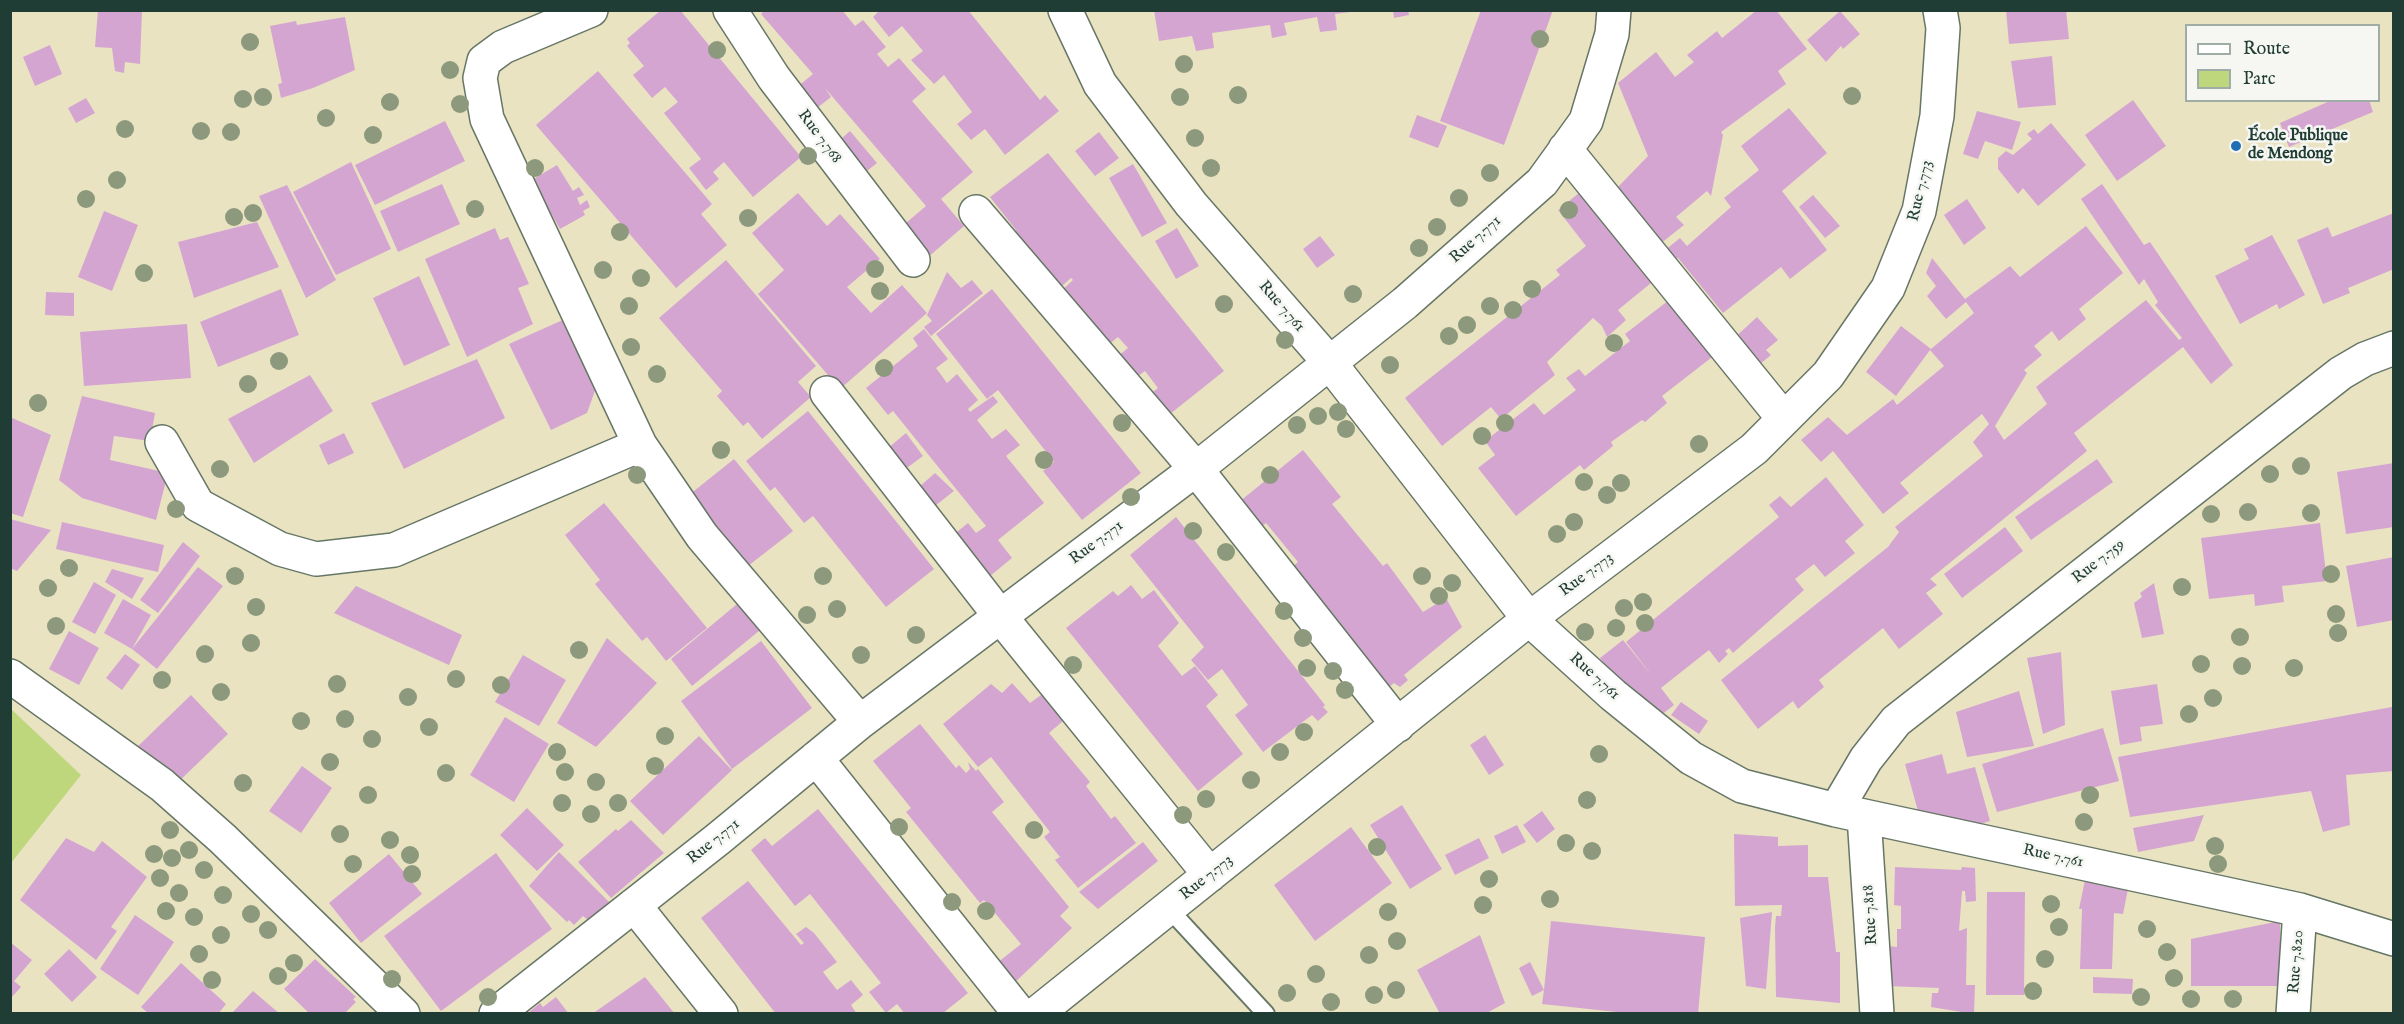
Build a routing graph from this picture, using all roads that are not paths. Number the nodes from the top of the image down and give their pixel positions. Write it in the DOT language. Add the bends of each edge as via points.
graph roads {
  1 [pos="591,10"];
  2 [pos="730,10"];
  3 [pos="1065,10"];
  4 [pos="1614,10"];
  5 [pos="1940,10"];
  6 [pos="1565,149"];
  7 [pos="976,212"];
  8 [pos="913,260"];
  9 [pos="2394,348"];
  10 [pos="1329,362"];
  11 [pos="826,393"];
  12 [pos="1784,419"];
  13 [pos="162,442"];
  14 [pos="640,445"];
  15 [pos="1196,469"];
  16 [pos="1000,616"];
  17 [pos="1529,619"];
  18 [pos="10,676"];
  19 [pos="860,722"];
  20 [pos="1398,725"];
  21 [pos="816,758"];
  22 [pos="1850,813"];
  23 [pos="1210,874"];
  24 [pos="634,905"];
  25 [pos="1169,909"];
  26 [pos="2300,910"];
  27 [pos="2394,939"];
  28 [pos="403,1014"];
  29 [pos="496,1014"];
  30 [pos="721,1014"];
  31 [pos="1020,1014"];
  32 [pos="1036,1014"];
  33 [pos="1266,1014"];
  34 [pos="1877,1014"];
  35 [pos="2293,1014"];
  1 -- 14 [label="street" via="503,47 484,61 480,78 487,119"];
  2 -- 8 [label="street, Rue 7.768" via="774,78"];
  3 -- 10 [label="street, Rue 7.761" via="1100,84 1191,204"];
  4 -- 6 [label="street, Rue 7.771" via="1612,34 1586,121"];
  5 -- 12 [label="street, Rue 7.773" via="1937,116 1919,211 1888,288 1828,375"];
  6 -- 10 [label="street, Rue 7.771" via="1542,182 1405,303"];
  6 -- 12 [label="street"];
  7 -- 15 [label="street"];
  9 -- 22 [label="street, Rue 7.759" via="2341,373 1896,721 1866,759"];
  10 -- 15 [label="street, Rue 7.771"];
  10 -- 17 [label="street, Rue 7.761"];
  11 -- 16 [label="street"];
  12 -- 17 [label="street, Rue 7.773" via="1754,449"];
  13 -- 14 [label="street" via="198,505 280,549 316,559 394,550"];
  14 -- 19 [label="street" via="702,536"];
  15 -- 16 [label="street, Rue 7.771"];
  15 -- 20 [label="street"];
  16 -- 19 [label="street, Rue 7.771"];
  16 -- 23 [label="street"];
  17 -- 20 [label="street, Rue 7.773"];
  17 -- 22 [label="street, Rue 7.761" via="1691,758 1742,786"];
  18 -- 28 [label="street" via="162,785"];
  19 -- 21 [label="street, Rue 7.771"];
  20 -- 23 [label="street, Rue 7.773"];
  21 -- 24 [label="street, Rue 7.771"];
  21 -- 31 [label="street"];
  22 -- 26 [label="street, Rue 7.761"];
  22 -- 34 [label="street, Rue 7.818"];
  23 -- 25 [label="street, Rue 7.773"];
  24 -- 29 [label="street, Rue 7.771"];
  24 -- 30 [label="street"];
  25 -- 32 [label="street, Rue 7.773"];
  25 -- 33 [label="lane"];
  26 -- 27 [label="street, Rue 7.761"];
  26 -- 35 [label="street, Rue 7.820"];
}
